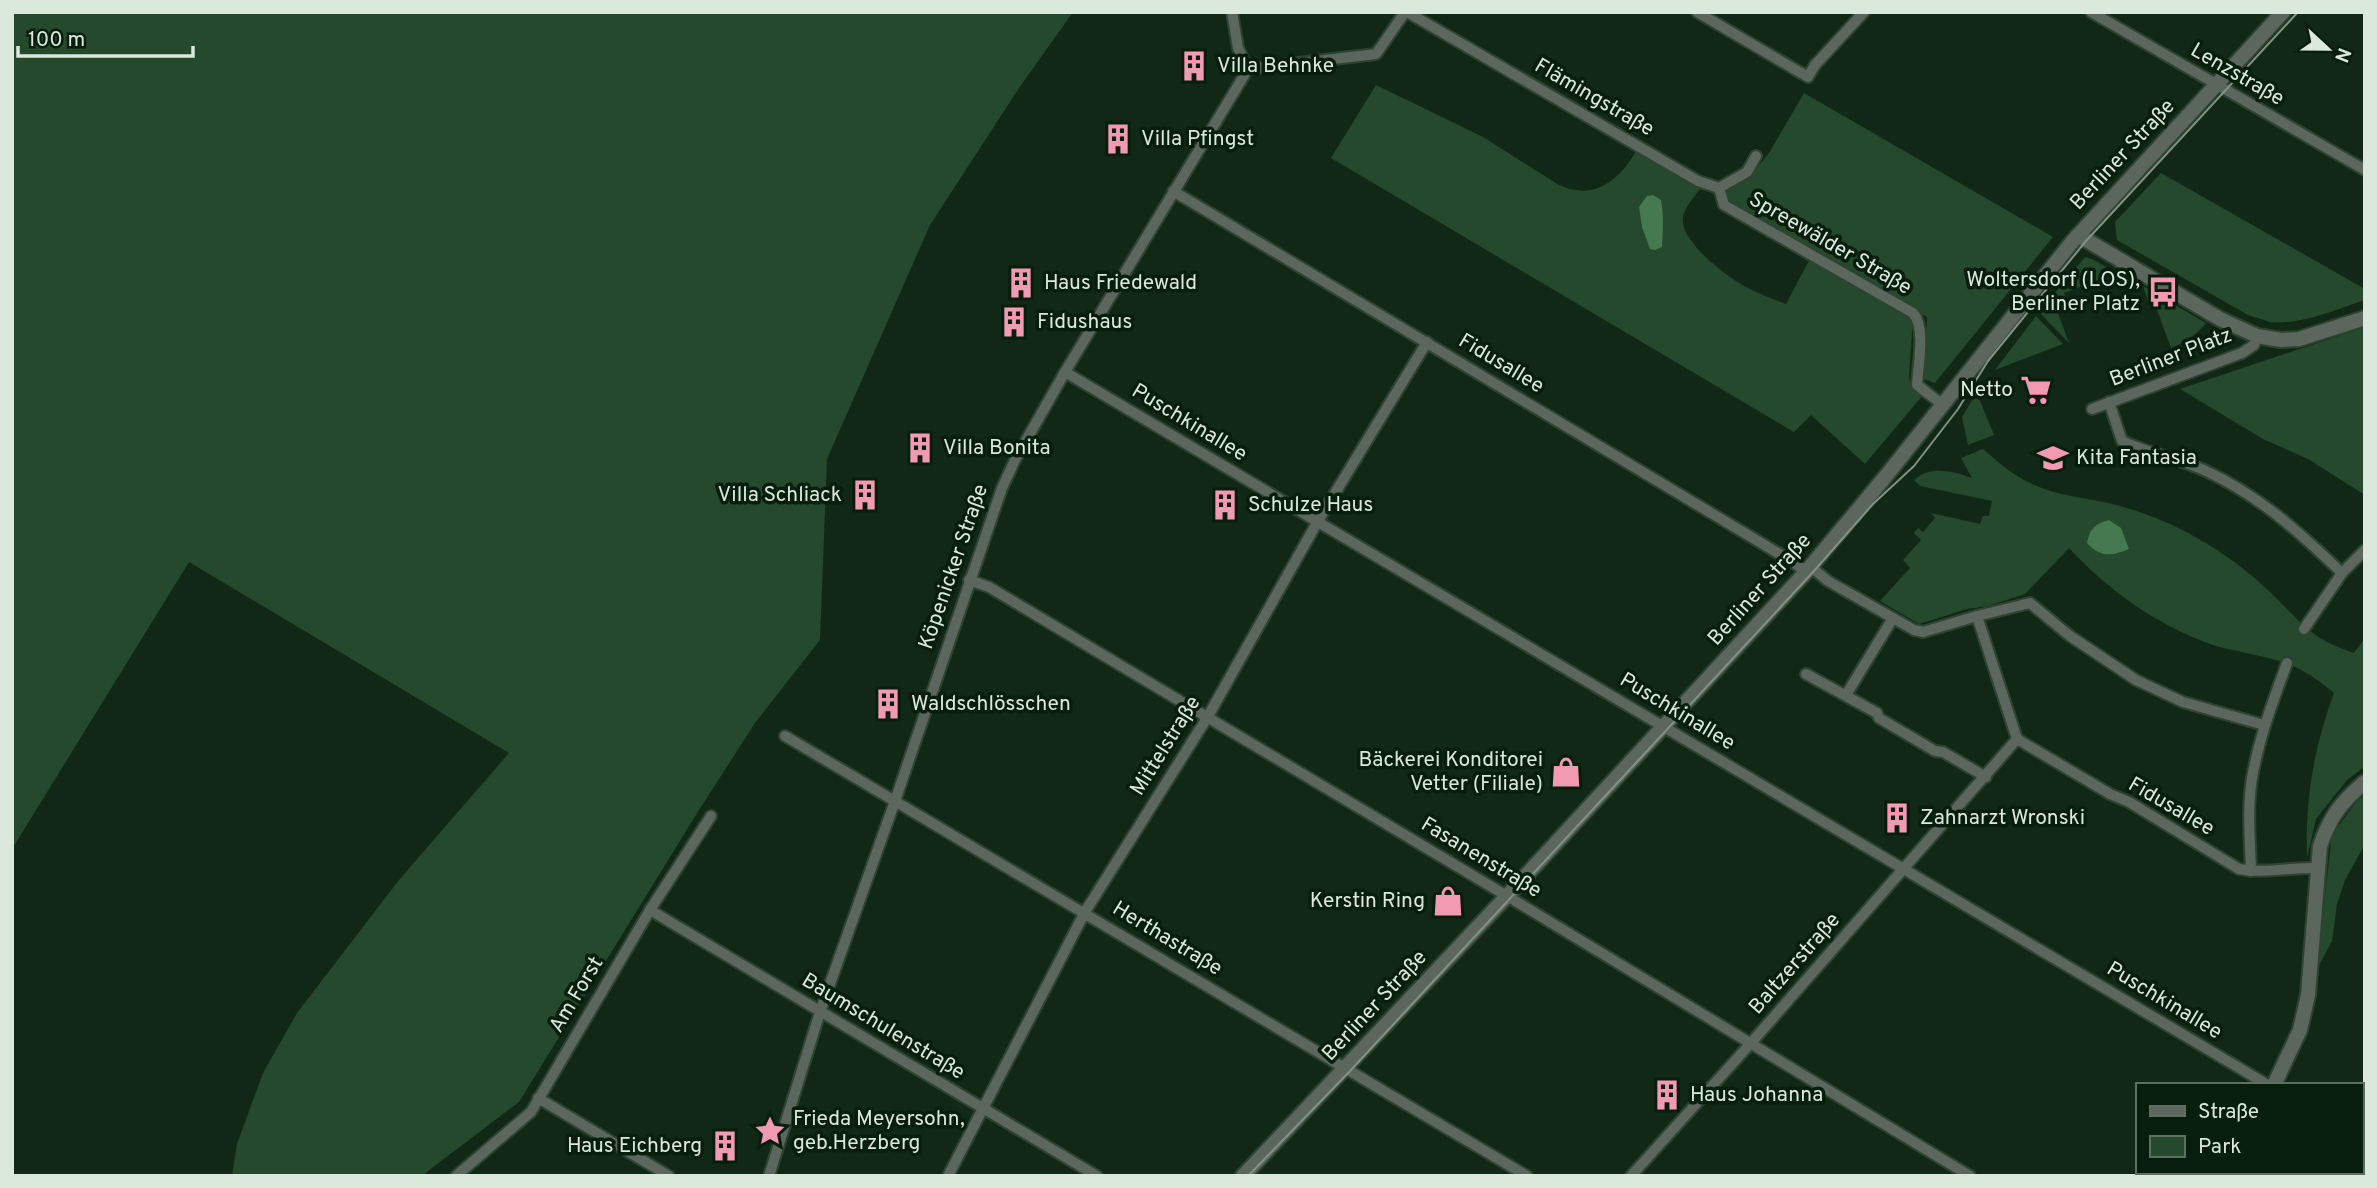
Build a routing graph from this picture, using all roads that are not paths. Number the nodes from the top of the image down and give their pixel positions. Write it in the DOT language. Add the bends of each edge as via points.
graph roads {
  1 [pos="1232,12"];
  2 [pos="1406,12"];
  3 [pos="1697,12"];
  4 [pos="1864,12"];
  5 [pos="2091,12"];
  6 [pos="2283,12"];
  7 [pos="1248,69"];
  8 [pos="2217,85"];
  9 [pos="1756,156"];
  10 [pos="2365,170"];
  11 [pos="1719,188"];
  12 [pos="1173,191"];
  13 [pos="2078,235"];
  14 [pos="2365,318"];
  15 [pos="2257,336"];
  16 [pos="1427,342"];
  17 [pos="1065,372"];
  18 [pos="2109,402"];
  19 [pos="1943,405"];
  20 [pos="2092,409"];
  21 [pos="1318,521"];
  22 [pos="2365,550"];
  23 [pos="1808,570"];
  24 [pos="2342,573"];
  25 [pos="969,580"];
  26 [pos="1977,616"];
  27 [pos="1893,618"];
  28 [pos="2304,629"];
  29 [pos="2287,663"];
  30 [pos="1806,674"];
  31 [pos="1846,695"];
  32 [pos="1207,718"];
  33 [pos="2264,724"];
  34 [pos="1663,726"];
  35 [pos="785,736"];
  36 [pos="2017,739"];
  37 [pos="1986,777"];
  38 [pos="2365,782"];
  39 [pos="895,801"];
  40 [pos="711,816"];
  41 [pos="2316,868"];
  42 [pos="1903,869"];
  43 [pos="2251,871"];
  44 [pos="1507,896"];
  45 [pos="650,910"];
  46 [pos="1085,912"];
  47 [pos="820,1012"];
  48 [pos="1751,1043"];
  49 [pos="1346,1069"];
  50 [pos="2265,1083"];
  51 [pos="2275,1083"];
  52 [pos="538,1098"];
  53 [pos="983,1110"];
  54 [pos="456,1176"];
  55 [pos="669,1176"];
  56 [pos="769,1176"];
  57 [pos="948,1176"];
  58 [pos="1097,1176"];
  59 [pos="1243,1176"];
  60 [pos="1527,1176"];
  61 [pos="1631,1176"];
  62 [pos="1970,1176"];
  1 -- 7 [label="street" via="1238,48"];
  2 -- 7 [label="street" via="1376,54"];
  2 -- 11 [label="street, Flämingstraße" via="1699,181"];
  3 -- 4 [label="street" via="1808,77"];
  5 -- 8 [label="street, Lenzstraße"];
  6 -- 8 [label="street, Berliner Straße"];
  7 -- 12 [label="street, Köpenicker Straße"];
  8 -- 10 [label="street, Lenzstraße"];
  8 -- 13 [label="street, Berliner Straße"];
  9 -- 11 [label="street" via="1747,172"];
  11 -- 19 [label="street, Spreewälder Straße" via="1724,205 1913,313 1920,330 1917,385"];
  12 -- 16 [label="street, Fidusallee"];
  12 -- 17 [label="street, Köpenicker Straße"];
  13 -- 15 [label="street"];
  13 -- 19 [label="street, Berliner Straße"];
  14 -- 15 [label="street" via="2299,339"];
  15 -- 18 [label="street, Berliner Platz" via="2254,345 2242,353"];
  16 -- 21 [label="street, Mittelstraße"];
  16 -- 23 [label="street, Fidusallee"];
  17 -- 21 [label="street, Puschkinallee"];
  17 -- 25 [label="street, Köpenicker Straße" via="1014,460"];
  18 -- 20 [label="street, Berliner Platz"];
  18 -- 24 [label="street" via="2122,441 2174,458 2244,491 2292,524"];
  19 -- 23 [label="street, Berliner Straße"];
  21 -- 32 [label="street, Mittelstraße"];
  21 -- 34 [label="street, Puschkinallee"];
  22 -- 24 [label="street"];
  23 -- 27 [label="street, Fidusallee"];
  23 -- 34 [label="street, Berliner Straße"];
  24 -- 28 [label="street"];
  25 -- 32 [label="street, Fasanenstraße" via="989,587"];
  25 -- 39 [label="street, Köpenicker Straße"];
  26 -- 27 [label="street, Fidusallee" via="1923,632"];
  26 -- 33 [label="street, Fidusallee" via="2030,603 2136,680 2183,702"];
  26 -- 36 [label="street"];
  27 -- 31 [label="street"];
  29 -- 33 [label="street"];
  30 -- 31 [label="street"];
  31 -- 37 [label="street"];
  32 -- 44 [label="street, Fasanenstraße"];
  32 -- 46 [label="street, Mittelstraße"];
  33 -- 43 [label="street" via="2252,780"];
  34 -- 42 [label="street, Puschkinallee"];
  34 -- 44 [label="street, Berliner Straße"];
  35 -- 39 [label="street, Herthastraße"];
  36 -- 37 [label="street"];
  36 -- 43 [label="street, Fidusallee" via="2239,869"];
  37 -- 42 [label="street, Baltzerstraße"];
  38 -- 41 [label="street" via="2344,799 2327,825"];
  39 -- 46 [label="street, Herthastraße"];
  39 -- 47 [label="street, Köpenicker Straße"];
  40 -- 45 [label="street, Am Forst"];
  41 -- 43 [label="street, Fidusallee"];
  41 -- 51 [label="street" via="2308,995 2300,1030"];
  42 -- 48 [label="street, Baltzerstraße"];
  42 -- 50 [label="street, Puschkinallee"];
  44 -- 48 [label="street, Fasanenstraße"];
  44 -- 49 [label="street, Berliner Straße"];
  45 -- 47 [label="street, Baumschulenstraße"];
  45 -- 52 [label="street, Am Forst"];
  46 -- 49 [label="street, Herthastraße"];
  46 -- 53 [label="street, Mittelstraße"];
  47 -- 53 [label="street, Baumschulenstraße"];
  47 -- 56 [label="street, Köpenicker Straße"];
  48 -- 61 [label="street, Baltzerstraße"];
  48 -- 62 [label="street, Fasanenstraße"];
  49 -- 59 [label="street, Berliner Straße"];
  49 -- 60 [label="street, Herthastraße"];
  52 -- 54 [label="street, Am Forst" via="531,1112"];
  52 -- 55 [label="street"];
  53 -- 57 [label="street, Mittelstraße"];
  53 -- 58 [label="street, Baumschulenstraße"];
}
